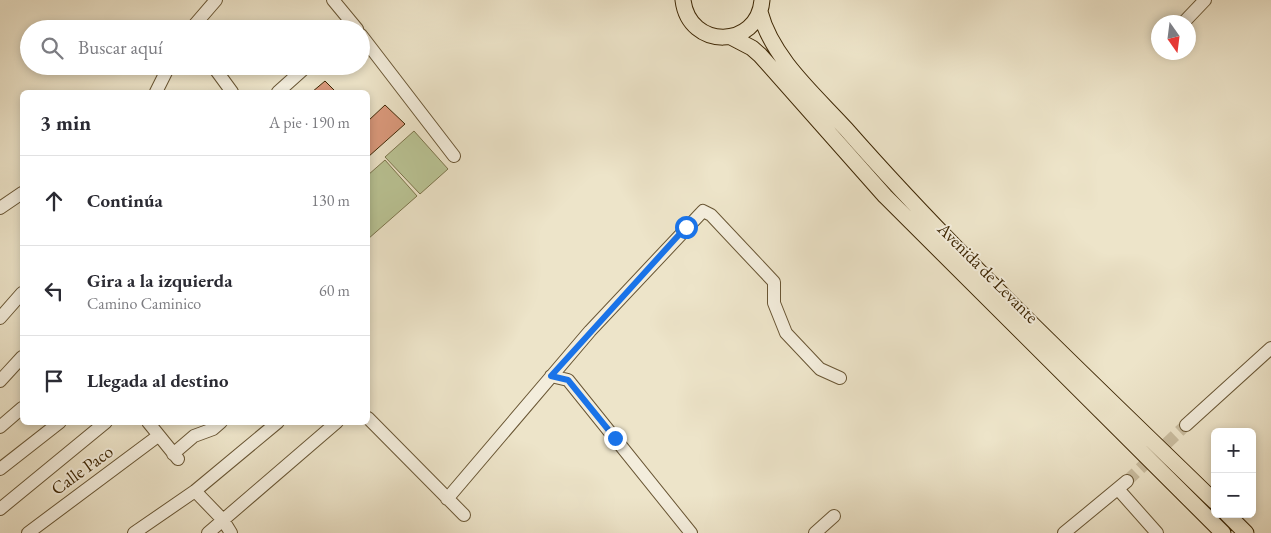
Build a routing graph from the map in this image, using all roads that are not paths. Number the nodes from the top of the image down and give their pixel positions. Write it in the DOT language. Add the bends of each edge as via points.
graph roads {
  1 [pos="216,0"];
  2 [pos="333,0"];
  3 [pos="683,0"];
  4 [pos="1205,0"];
  5 [pos="761,6"];
  6 [pos="1191,15"];
  7 [pos="199,20"];
  8 [pos="348,20"];
  9 [pos="731,37"];
  10 [pos="370,48"];
  11 [pos="164,75"];
  12 [pos="220,75"];
  13 [pos="297,75"];
  14 [pos="157,90"];
  15 [pos="231,90"];
  16 [pos="280,90"];
  17 [pos="454,156"];
  18 [pos="20,194"];
  19 [pos="0,208"];
  20 [pos="20,295"];
  21 [pos="0,318"];
  22 [pos="1271,348"];
  23 [pos="20,359"];
  24 [pos="551,376"];
  25 [pos="840,378"];
  26 [pos="0,381"];
  27 [pos="20,410"];
  28 [pos="370,420"];
  29 [pos="56,425"];
  30 [pos="102,425"];
  31 [pos="150,425"];
  32 [pos="218,425"];
  33 [pos="274,425"];
  34 [pos="334,425"];
  35 [pos="1186,425"];
  36 [pos="0,426"];
  37 [pos="158,436"];
  38 [pos="0,468"];
  39 [pos="195,491"];
  40 [pos="1211,498"];
  41 [pos="447,499"];
  42 [pos="0,509"];
  43 [pos="464,515"];
  44 [pos="834,516"];
  45 [pos="1231,518"];
  46 [pos="223,520"];
  47 [pos="137,532"];
  48 [pos="28,533"];
  49 [pos="208,533"];
  50 [pos="232,533"];
  51 [pos="691,533"];
  52 [pos="815,533"];
  53 [pos="1064,533"];
  54 [pos="1157,533"];
  55 [pos="1223,533"];
  56 [pos="1246,533"];
  1 -- 7 [label="street"];
  2 -- 8 [label="street"];
  3 -- 9 [label="main road" via="687,16 696,28 709,35"];
  4 -- 6 [label="street"];
  5 -- 9 [label="main road" via="746,30"];
  5 -- 40 [label="main road, Avenida de Levante" via="768,34 779,54 859,144 980,271"];
  9 -- 55 [label="main road, Avenida de Levante" via="760,55 885,196"];
  10 -- 17 [label="street"];
  11 -- 14 [label="street"];
  12 -- 15 [label="street"];
  13 -- 16 [label="street"];
  18 -- 19 [label="street"];
  20 -- 21 [label="street"];
  22 -- 35 [label="street"];
  23 -- 26 [label="street"];
  24 -- 25 [label="street" via="703,211 711,215 774,282 774,304 791,340 820,369"];
  24 -- 41 [label="street"];
  24 -- 51 [label="street" via="568,380"];
  27 -- 36 [label="street"];
  28 -- 41 [label="street"];
  29 -- 38 [label="street"];
  30 -- 42 [label="street"];
  31 -- 37 [label="street"];
  32 -- 37 [label="street" via="194,436 176,457"];
  33 -- 39 [label="street"];
  34 -- 46 [label="street"];
  37 -- 48 [label="street, Calle Paco"];
  39 -- 46 [label="street"];
  39 -- 47 [label="street"];
  41 -- 43 [label="street"];
  44 -- 52 [label="street"];
  45 -- 56 [label="main road"];
  46 -- 49 [label="street"];
  46 -- 50 [label="street"];
  53 -- 54 [label="street" via="1122,485"];
}
